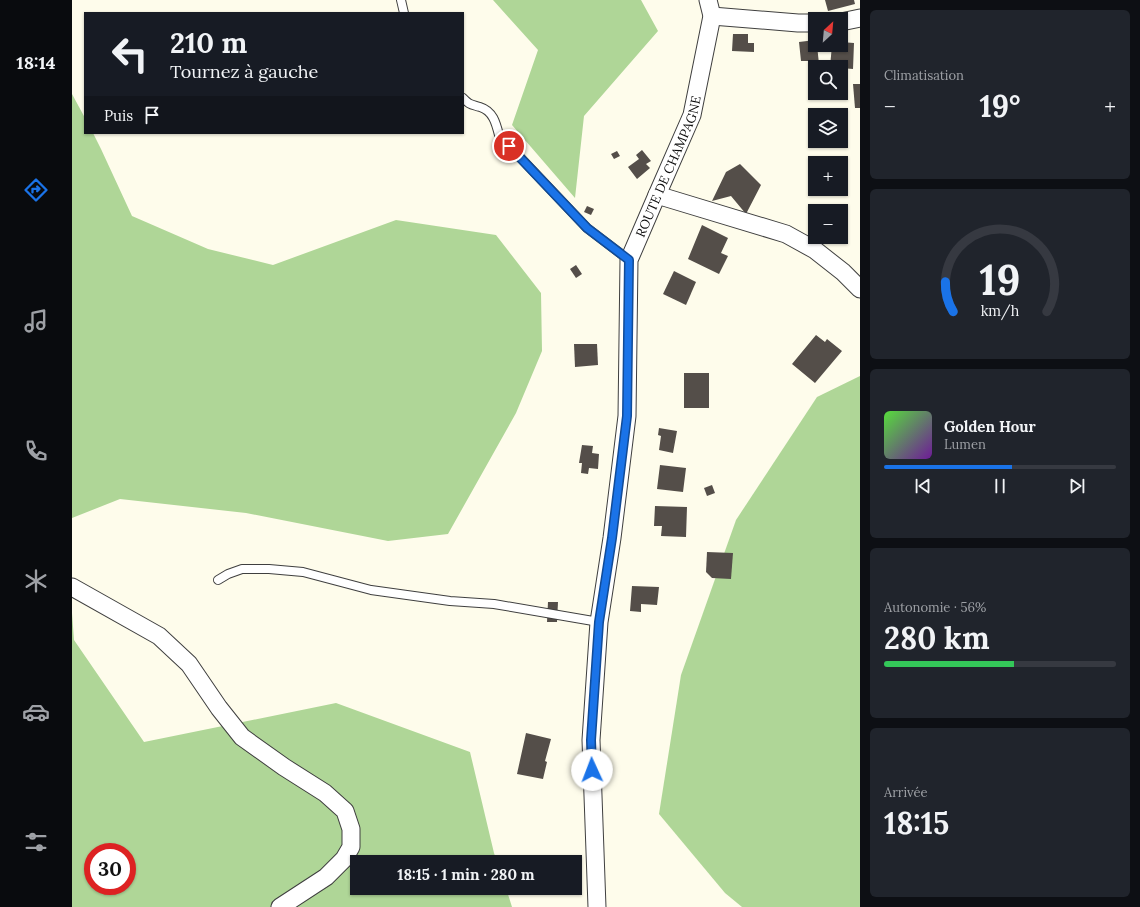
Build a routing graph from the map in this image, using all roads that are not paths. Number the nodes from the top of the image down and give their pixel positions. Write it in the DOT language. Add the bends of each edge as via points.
graph roads {
  1 [pos="401,0"];
  2 [pos="710,8"];
  3 [pos="404,12"];
  4 [pos="860,18"];
  5 [pos="848,21"];
  6 [pos="808,23"];
  7 [pos="464,99"];
  8 [pos="656,195"];
  9 [pos="629,260"];
  10 [pos="860,289"];
  11 [pos="218,580"];
  12 [pos="72,587"];
  13 [pos="599,622"];
  14 [pos="280,907"];
  15 [pos="597,907"];
  1 -- 3 [label="lane"];
  2 -- 6 [label="street"];
  2 -- 8 [label="street, ROUTE DE CHAMPAGNE" via="692,115"];
  4 -- 5 [label="street"];
  7 -- 9 [label="lane" via="470,105 482,108 494,118 499,135 504,141 587,228"];
  8 -- 9 [label="street, ROUTE DE CHAMPAGNE"];
  8 -- 10 [label="street" via="786,234 815,250"];
  9 -- 13 [label="street, ROUTE DE CHAMPAGNE" via="627,416"];
  11 -- 13 [label="lane" via="242,570 303,572 371,590 494,604"];
  12 -- 14 [label="street" via="160,636 189,664 242,737 325,793 345,811 351,829 352,847 344,859 326,877"];
  13 -- 15 [label="street, ROUTE DE CHAMPAGNE" via="591,740"];
}
